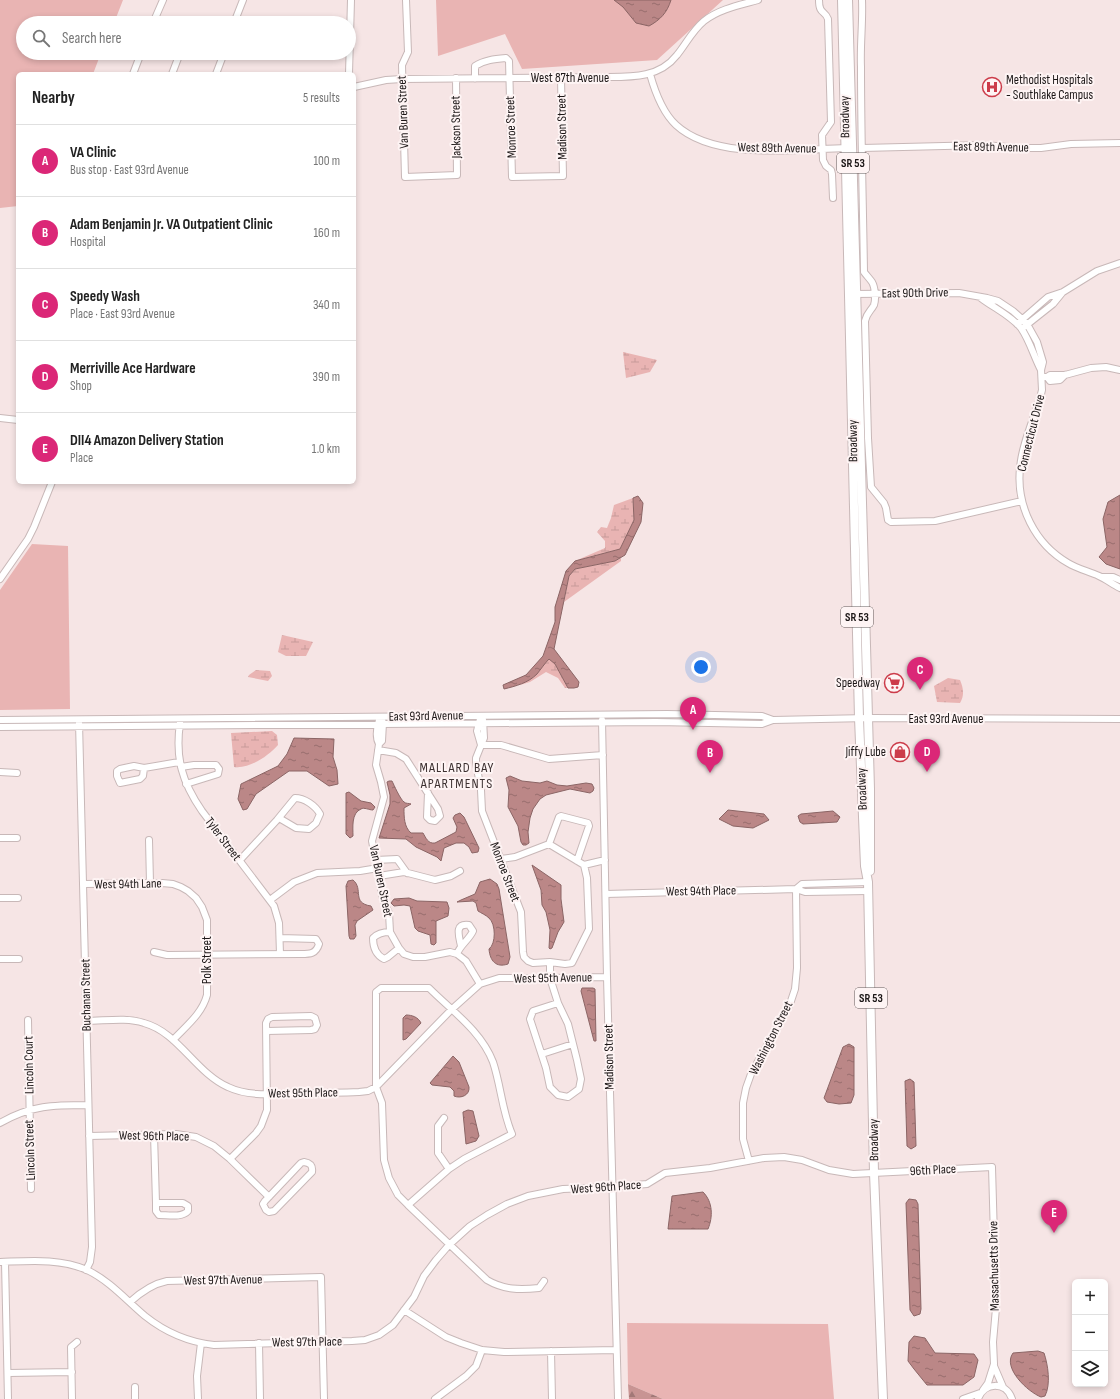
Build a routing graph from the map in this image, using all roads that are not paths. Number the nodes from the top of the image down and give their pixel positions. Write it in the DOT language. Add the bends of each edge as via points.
graph roads {
  1 [pos="163,0"];
  2 [pos="243,0"];
  3 [pos="351,0"];
  4 [pos="406,0"];
  5 [pos="758,0"];
  6 [pos="819,0"];
  7 [pos="842,0"];
  8 [pos="848,0"];
  9 [pos="862,0"];
  10 [pos="156,16"];
  11 [pos="237,16"];
  12 [pos="351,16"];
  13 [pos="138,60"];
  14 [pos="177,60"];
  15 [pos="221,60"];
  16 [pos="349,60"];
  17 [pos="134,72"];
  18 [pos="173,72"];
  19 [pos="217,72"];
  20 [pos="349,72"];
  21 [pos="650,74"];
  22 [pos="456,78"];
  23 [pos="509,78"];
  24 [pos="561,78"];
  25 [pos="402,79"];
  26 [pos="475,79"];
  27 [pos="356,87"];
  28 [pos="1120,143"];
  29 [pos="846,148"];
  30 [pos="862,148"];
  31 [pos="823,149"];
  32 [pos="405,177"];
  33 [pos="512,177"];
  34 [pos="833,198"];
  35 [pos="1120,263"];
  36 [pos="1063,292"];
  37 [pos="853,294"];
  38 [pos="874,294"];
  39 [pos="980,297"];
  40 [pos="1022,319"];
  41 [pos="1027,324"];
  42 [pos="1019,326"];
  43 [pos="1120,370"];
  44 [pos="1043,375"];
  45 [pos="0,418"];
  46 [pos="16,420"];
  47 [pos="51,484"];
  48 [pos="1022,501"];
  49 [pos="1100,576"];
  50 [pos="0,579"];
  51 [pos="1120,580"];
  52 [pos="1120,588"];
  53 [pos="602,714"];
  54 [pos="481,715"];
  55 [pos="380,717"];
  56 [pos="181,718"];
  57 [pos="864,718"];
  58 [pos="1120,719"];
  59 [pos="0,720"];
  60 [pos="772,720"];
  61 [pos="481,722"];
  62 [pos="603,722"];
  63 [pos="79,723"];
  64 [pos="381,723"];
  65 [pos="180,725"];
  66 [pos="0,727"];
  67 [pos="481,745"];
  68 [pos="378,747"];
  69 [pos="603,754"];
  70 [pos="180,765"];
  71 [pos="144,768"];
  72 [pos="0,772"];
  73 [pos="17,772"];
  74 [pos="186,784"];
  75 [pos="428,793"];
  76 [pos="279,818"];
  77 [pos="0,838"];
  78 [pos="17,838"];
  79 [pos="149,840"];
  80 [pos="549,844"];
  81 [pos="501,859"];
  82 [pos="240,860"];
  83 [pos="376,860"];
  84 [pos="605,860"];
  85 [pos="577,861"];
  86 [pos="584,864"];
  87 [pos="378,868"];
  88 [pos="460,871"];
  89 [pos="407,873"];
  90 [pos="379,876"];
  91 [pos="868,882"];
  92 [pos="150,883"];
  93 [pos="84,884"];
  94 [pos="173,884"];
  95 [pos="796,889"];
  96 [pos="868,891"];
  97 [pos="606,894"];
  98 [pos="0,898"];
  99 [pos="18,898"];
  100 [pos="270,900"];
  101 [pos="390,929"];
  102 [pos="280,938"];
  103 [pos="461,946"];
  104 [pos="399,948"];
  105 [pos="154,952"];
  106 [pos="280,954"];
  107 [pos="457,954"];
  108 [pos="207,955"];
  109 [pos="0,959"];
  110 [pos="19,959"];
  111 [pos="550,962"];
  112 [pos="607,977"];
  113 [pos="550,978"];
  114 [pos="480,984"];
  115 [pos="558,1003"];
  116 [pos="451,1010"];
  117 [pos="28,1020"];
  118 [pos="86,1021"];
  119 [pos="267,1031"];
  120 [pos="173,1040"];
  121 [pos="573,1044"];
  122 [pos="542,1054"];
  123 [pos="376,1087"];
  124 [pos="268,1094"];
  125 [pos="88,1104"];
  126 [pos="29,1110"];
  127 [pos="444,1118"];
  128 [pos="0,1123"];
  129 [pos="154,1134"];
  130 [pos="89,1136"];
  131 [pos="230,1159"];
  132 [pos="749,1161"];
  133 [pos="992,1167"];
  134 [pos="449,1169"];
  135 [pos="874,1173"];
  136 [pos="612,1187"];
  137 [pos="31,1190"];
  138 [pos="269,1197"];
  139 [pos="156,1203"];
  140 [pos="408,1205"];
  141 [pos="449,1245"];
  142 [pos="2,1262"];
  143 [pos="86,1270"];
  144 [pos="544,1281"];
  145 [pos="130,1302"];
  146 [pos="3,1303"];
  147 [pos="404,1310"];
  148 [pos="77,1342"];
  149 [pos="322,1342"];
  150 [pos="201,1343"];
  151 [pos="259,1343"];
  152 [pos="482,1350"];
  153 [pos="616,1350"];
  154 [pos="551,1351"];
  155 [pos="994,1364"];
  156 [pos="72,1372"];
  157 [pos="8,1373"];
  158 [pos="135,1387"];
  159 [pos="1003,1388"];
  160 [pos="980,1394"];
  161 [pos="1012,1398"];
  162 [pos="8,1399"];
  163 [pos="72,1399"];
  164 [pos="135,1399"];
  165 [pos="198,1399"];
  166 [pos="260,1399"];
  167 [pos="324,1399"];
  168 [pos="435,1399"];
  169 [pos="552,1399"];
  170 [pos="618,1399"];
  171 [pos="883,1399"];
  172 [pos="963,1399"];
  1 -- 10 [label="street"];
  2 -- 11 [label="street"];
  3 -- 12 [label="street"];
  4 -- 25 [label="street, Van Buren Street" via="408,52 402,65"];
  5 -- 21 [label="street, West 87th Avenue" via="733,7 705,21 692,32 676,56 663,68"];
  6 -- 31 [label="street" via="820,10 828,19 831,122 822,135"];
  7 -- 29 [label="main road, Broadway / SR 53"];
  8 -- 37 [label="main road, Broadway / SR 53"];
  9 -- 30 [label="street"];
  13 -- 17 [label="street"];
  14 -- 18 [label="street"];
  15 -- 19 [label="street"];
  16 -- 20 [label="street"];
  21 -- 24 [label="street, West 87th Avenue" via="638,77"];
  21 -- 31 [label="street, West 89th Avenue" via="667,115 676,126 696,138 709,143 751,150"];
  22 -- 25 [label="street, West 87th Avenue"];
  22 -- 26 [label="street, West 87th Avenue"];
  22 -- 32 [label="street, Jackson Street" via="457,175"];
  23 -- 24 [label="street, West 87th Avenue"];
  23 -- 26 [label="street, West 87th Avenue"];
  23 -- 26 [label="street, Monroe Street" via="509,61 506,58 477,64"];
  23 -- 33 [label="street, Monroe Street"];
  24 -- 33 [label="street, Madison Street" via="563,176"];
  25 -- 27 [label="street, West 87th Avenue"];
  25 -- 32 [label="street, Van Buren Street"];
  28 -- 30 [label="street, East 89th Avenue" via="1070,144 1041,148 978,145"];
  29 -- 31 [label="street, West 89th Avenue"];
  29 -- 37 [label="main road, Broadway / SR 53"];
  30 -- 38 [label="street" via="864,272 872,282"];
  31 -- 34 [label="street" via="823,160 832,174"];
  35 -- 36 [label="street" via="1095,272"];
  36 -- 40 [label="street" via="1048,298"];
  36 -- 41 [label="street" via="1053,304"];
  37 -- 38 [label="street, East 90th Drive"];
  37 -- 57 [label="main road, Broadway / SR 53"];
  38 -- 39 [label="street, East 90th Drive" via="952,293"];
  38 -- 48 [label="street" via="874,306 865,321 870,478 871,487 884,503 888,520 935,521"];
  39 -- 40 [label="street, East 90th Drive" via="998,301"];
  39 -- 42 [label="street, East 90th Drive"];
  40 -- 41 [label="street, East 90th Drive"];
  40 -- 42 [label="street"];
  41 -- 42 [label="street"];
  41 -- 44 [label="street, Connecticut Drive" via="1042,354"];
  42 -- 44 [label="street"];
  43 -- 44 [label="street" via="1106,367 1090,368 1065,375"];
  44 -- 48 [label="street, Connecticut Drive" via="1040,398 1021,460 1019,476"];
  45 -- 46 [label="street"];
  47 -- 50 [label="street" via="28,539"];
  48 -- 49 [label="street, Connecticut Drive" via="1033,530 1049,549 1077,568"];
  49 -- 51 [label="street, Connecticut Drive"];
  49 -- 52 [label="street, Connecticut Drive"];
  53 -- 54 [label="street, East 93rd Avenue"];
  53 -- 60 [label="street, East 93rd Avenue" via="762,716"];
  53 -- 62 [label="street, Madison Street"];
  54 -- 55 [label="street, East 93rd Avenue"];
  54 -- 61 [label="street, Monroe Street"];
  55 -- 56 [label="street, East 93rd Avenue"];
  55 -- 64 [label="street, Van Buren Street"];
  56 -- 63 [label="street, East 93rd Avenue"];
  56 -- 65 [label="street, Tyler Street"];
  57 -- 58 [label="street, East 93rd Avenue"];
  57 -- 60 [label="street, East 93rd Avenue"];
  57 -- 91 [label="main road, Broadway / SR 53" via="871,859"];
  59 -- 63 [label="street"];
  60 -- 62 [label="street, East 93rd Avenue" via="762,724"];
  61 -- 62 [label="street, East 93rd Avenue"];
  61 -- 64 [label="street, East 93rd Avenue"];
  61 -- 67 [label="street, Monroe Street" via="484,738"];
  62 -- 69 [label="street, Madison Street"];
  63 -- 65 [label="street, East 93rd Avenue"];
  63 -- 66 [label="street"];
  63 -- 93 [label="street, Buchanan Street"];
  64 -- 65 [label="street, East 93rd Avenue"];
  64 -- 68 [label="street, Van Buren Street"];
  65 -- 70 [label="street, Tyler Street"];
  67 -- 69 [label="street" via="501,745 549,759"];
  67 -- 81 [label="street, Monroe Street" via="476,764 482,811"];
  68 -- 75 [label="street" via="406,759"];
  68 -- 83 [label="street, Van Buren Street" via="376,765 384,797 372,841"];
  69 -- 84 [label="street, Madison Street"];
  70 -- 71 [label="street"];
  70 -- 74 [label="street, Tyler Street"];
  70 -- 74 [label="street" via="216,765 219,769 218,774"];
  72 -- 73 [label="street"];
  74 -- 82 [label="street, Tyler Street" via="195,801"];
  76 -- 76 [label="street" via="295,798 301,798 311,804 320,814 316,823 308,829 296,828"];
  76 -- 82 [label="street"];
  77 -- 78 [label="street"];
  79 -- 92 [label="street"];
  80 -- 81 [label="street"];
  80 -- 85 [label="street"];
  80 -- 85 [label="street" via="559,817 588,822 589,826"];
  81 -- 111 [label="street, Monroe Street" via="520,912 524,957 533,963"];
  82 -- 100 [label="street, Tyler Street"];
  83 -- 87 [label="street, Van Buren Street"];
  83 -- 89 [label="street" via="397,859"];
  84 -- 86 [label="street"];
  84 -- 97 [label="street, Madison Street"];
  85 -- 86 [label="street"];
  86 -- 111 [label="street" via="589,929 572,963"];
  87 -- 90 [label="street, Van Buren Street"];
  87 -- 100 [label="street" via="316,873 294,882"];
  88 -- 89 [label="street" via="435,880"];
  89 -- 90 [label="street"];
  90 -- 101 [label="street, Van Buren Street" via="383,899 389,913"];
  91 -- 95 [label="street, West 94th Place" via="802,884"];
  91 -- 96 [label="main road, Broadway / SR 53"];
  92 -- 93 [label="street, West 94th Lane"];
  92 -- 94 [label="street, West 94th Lane"];
  93 -- 118 [label="street, Buchanan Street"];
  94 -- 108 [label="street, Polk Street" via="196,898 202,907 207,920"];
  95 -- 96 [label="street, West 94th Place" via="804,892"];
  95 -- 97 [label="street, West 94th Place"];
  95 -- 132 [label="street, Washington Street" via="795,989 790,1004 752,1074 743,1103 743,1138"];
  96 -- 135 [label="main road, Broadway / SR 53"];
  97 -- 112 [label="street, Madison Street"];
  98 -- 99 [label="street"];
  100 -- 102 [label="street, Tyler Street" via="277,914"];
  101 -- 104 [label="street"];
  101 -- 104 [label="street, Van Buren Street" via="373,938 375,949 379,957 384,959"];
  102 -- 106 [label="street, Tyler Street"];
  102 -- 106 [label="street" via="310,938 316,939 319,944 317,950 311,954"];
  103 -- 107 [label="street"];
  104 -- 107 [label="street" via="404,954 413,957 425,958 450,952"];
  105 -- 108 [label="street" via="167,955"];
  106 -- 108 [label="street"];
  107 -- 114 [label="street" via="466,961"];
  108 -- 120 [label="street, Polk Street" via="208,985 204,1005 199,1014"];
  109 -- 110 [label="street"];
  111 -- 113 [label="street"];
  112 -- 113 [label="street, West 95th Avenue"];
  112 -- 136 [label="street, Madison Street"];
  113 -- 114 [label="street, West 95th Avenue" via="499,978"];
  113 -- 115 [label="street"];
  114 -- 116 [label="street"];
  115 -- 121 [label="street" via="568,1024"];
  115 -- 122 [label="street" via="533,1011 530,1019"];
  116 -- 123 [label="street"];
  116 -- 123 [label="street" via="429,988 381,988 376,992"];
  116 -- 134 [label="street" via="471,1027 492,1062 512,1134"];
  117 -- 126 [label="street, Lincoln Court"];
  118 -- 120 [label="street, West 95th Place" via="137,1021 155,1027"];
  118 -- 125 [label="street, Buchanan Street"];
  119 -- 119 [label="street" via="311,1030 317,1022 311,1016 272,1017 266,1023"];
  119 -- 124 [label="street"];
  120 -- 124 [label="street, West 95th Place" via="217,1081 238,1091"];
  121 -- 122 [label="street"];
  121 -- 122 [label="street" via="581,1079 579,1090 568,1097 558,1095 550,1087"];
  123 -- 124 [label="street, West 95th Place" via="359,1092"];
  123 -- 140 [label="street" via="382,1103 384,1160 387,1173 398,1195"];
  124 -- 131 [label="street" via="268,1110 261,1126"];
  125 -- 126 [label="street" via="48,1105"];
  125 -- 130 [label="street, Buchanan Street"];
  126 -- 128 [label="street"];
  126 -- 137 [label="street, Lincoln Street"];
  127 -- 134 [label="street" via="438,1126 438,1154"];
  129 -- 130 [label="street, West 96th Place"];
  129 -- 131 [label="street, West 96th Place" via="196,1137 214,1146"];
  129 -- 139 [label="street"];
  130 -- 143 [label="street, Buchanan Street" via="92,1247"];
  131 -- 138 [label="street, West 96th Place"];
  132 -- 135 [label="street, West 96th Place" via="784,1157 802,1160 829,1170 853,1174"];
  132 -- 136 [label="street, West 96th Place" via="674,1171 665,1173 647,1184"];
  133 -- 135 [label="street, 96th Place"];
  133 -- 155 [label="street, Massachusetts Drive" via="996,1308"];
  134 -- 140 [label="street"];
  135 -- 171 [label="main road, Broadway / SR 53"];
  136 -- 141 [label="street, West 96th Place" via="563,1189 528,1196 487,1215"];
  136 -- 153 [label="street, Madison Street"];
  138 -- 138 [label="street" via="264,1207 269,1212 274,1212 312,1172 311,1165 301,1163"];
  139 -- 139 [label="street" via="183,1203 188,1206 188,1211 183,1215 159,1215"];
  140 -- 141 [label="street"];
  141 -- 144 [label="street" via="481,1275 496,1285 510,1289 539,1288"];
  141 -- 147 [label="street, West 96th Place" via="424,1276 414,1297"];
  142 -- 143 [label="street, West 97th Place" via="54,1261"];
  142 -- 146 [label="street"];
  143 -- 145 [label="street, West 97th Place" via="112,1285"];
  145 -- 149 [label="street, West 97th Avenue" via="158,1283 321,1278"];
  145 -- 150 [label="street, West 97th Place" via="160,1327 177,1336"];
  146 -- 157 [label="street"];
  147 -- 149 [label="street, West 97th Place" via="392,1325 379,1335 365,1340"];
  147 -- 152 [label="street" via="446,1337"];
  148 -- 156 [label="street" via="71,1347"];
  149 -- 151 [label="street, West 97th Place"];
  149 -- 167 [label="street"];
  150 -- 151 [label="street, West 97th Place"];
  150 -- 165 [label="street" via="197,1376"];
  151 -- 166 [label="street"];
  152 -- 154 [label="street"];
  152 -- 168 [label="street" via="476,1366"];
  153 -- 154 [label="street"];
  153 -- 170 [label="street, Madison Street"];
  154 -- 169 [label="street"];
  155 -- 159 [label="street"];
  155 -- 160 [label="street" via="988,1383"];
  156 -- 157 [label="street"];
  156 -- 163 [label="street"];
  157 -- 162 [label="street"];
  158 -- 164 [label="street"];
  159 -- 160 [label="street" via="993,1385"];
  159 -- 161 [label="street"];
  160 -- 172 [label="street"];
}
